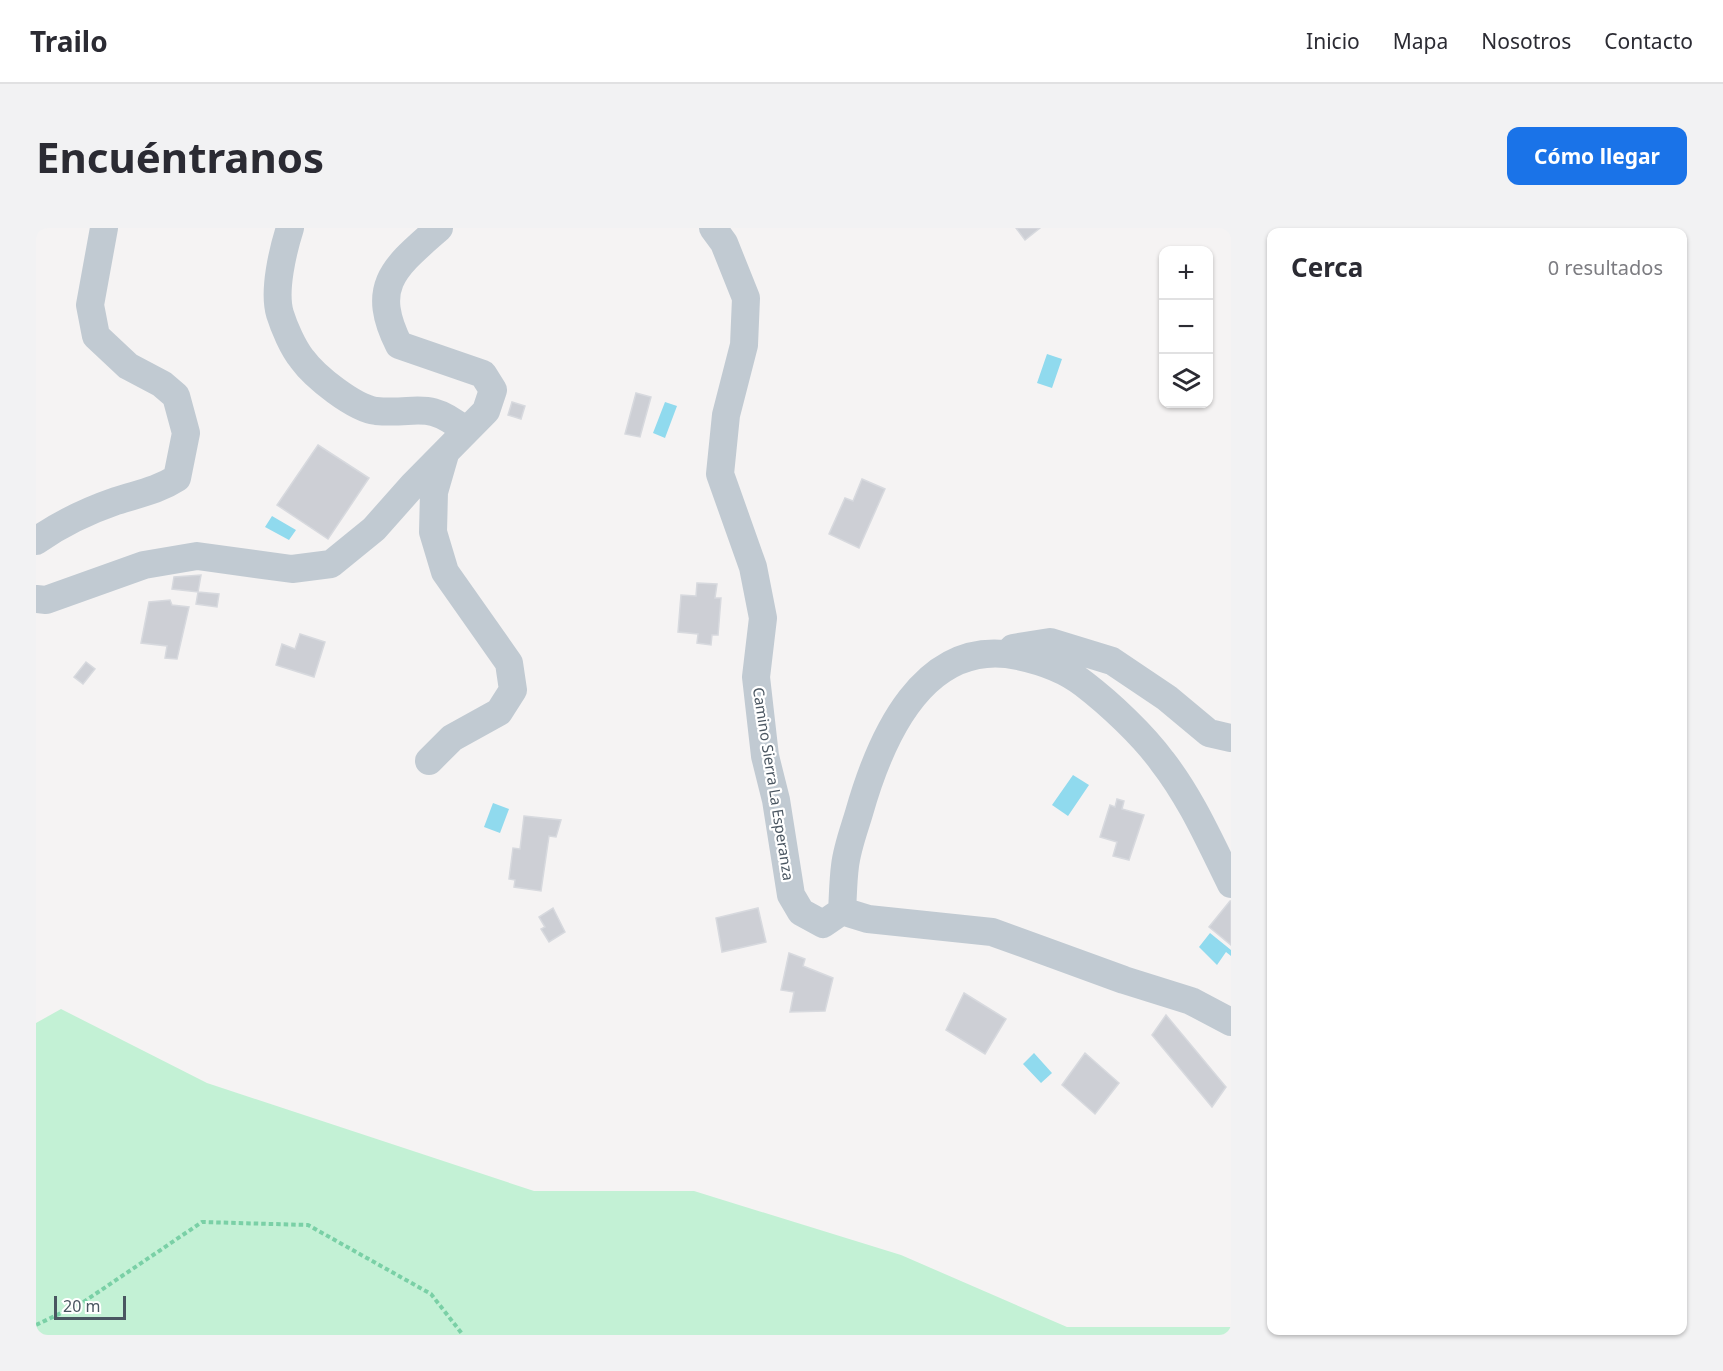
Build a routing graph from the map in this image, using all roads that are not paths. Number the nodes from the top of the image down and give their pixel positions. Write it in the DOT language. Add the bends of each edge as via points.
graph roads {
  1 [pos="105,228"];
  2 [pos="290,228"];
  3 [pos="439,228"];
  4 [pos="713,228"];
  5 [pos="466,431"];
  6 [pos="445,452"];
  7 [pos="36,542"];
  8 [pos="36,598"];
  9 [pos="996,651"];
  10 [pos="1231,738"];
  11 [pos="429,761"];
  12 [pos="1231,884"];
  13 [pos="842,911"];
  14 [pos="1231,1022"];
  1 -- 7 [label="street" via="90,304 96,336 128,366 176,396 186,433 177,478 161,488 105,505 59,525"];
  2 -- 5 [label="street" via="280,261 279,312 302,359 339,394 375,411 415,409 446,415"];
  3 -- 5 [label="street" via="401,261 387,286 387,321 399,345 483,374 493,390 486,411"];
  4 -- 13 [label="street, Camino Sierra La Esperanza" via="724,243 746,298 744,345 726,415 720,474 753,567 763,618 756,677 765,756 791,895 801,912 823,924"];
  5 -- 6 [label="street"];
  6 -- 8 [label="street" via="374,529 331,564 292,569 197,556 144,565 46,600"];
  6 -- 11 [label="street" via="434,492 433,532 445,572 509,663 513,690 499,711 452,738"];
  9 -- 10 [label="street" via="1050,642 1112,661 1167,698 1209,733"];
  9 -- 12 [label="street" via="1044,661 1083,683 1120,717 1162,760 1195,813"];
  9 -- 13 [label="street" via="966,656 930,677 893,722 871,771 845,864"];
  13 -- 14 [label="street" via="868,919 992,932 1191,1001"];
}
